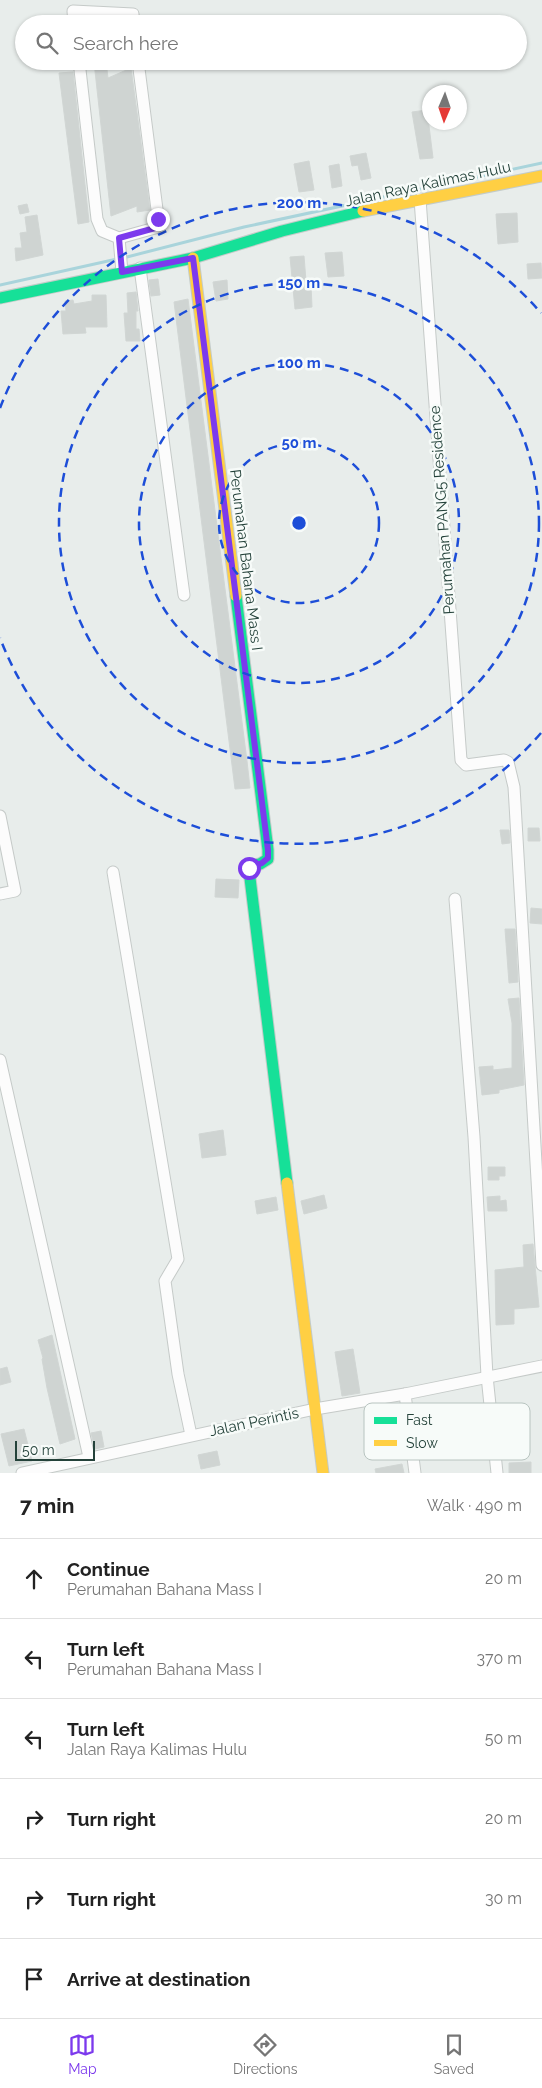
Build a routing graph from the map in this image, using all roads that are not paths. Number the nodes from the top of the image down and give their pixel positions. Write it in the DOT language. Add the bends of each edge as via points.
graph roads {
  1 [pos="99,6"];
  2 [pos="73,15"];
  3 [pos="133,15"];
  4 [pos="80,70"];
  5 [pos="139,70"];
  6 [pos="542,176"];
  7 [pos="420,199"];
  8 [pos="119,238"];
  9 [pos="193,258"];
  10 [pos="121,263"];
  11 [pos="140,268"];
  12 [pos="0,298"];
  13 [pos="184,595"];
  14 [pos="0,816"];
  15 [pos="114,872"];
  16 [pos="0,894"];
  17 [pos="454,899"];
  18 [pos="0,1060"];
  19 [pos="542,1265"];
  20 [pos="542,1366"];
  21 [pos="486,1376"];
  22 [pos="405,1394"];
  23 [pos="406,1403"];
  24 [pos="489,1403"];
  25 [pos="314,1409"];
  26 [pos="191,1435"];
  27 [pos="89,1457"];
  28 [pos="413,1460"];
  29 [pos="496,1460"];
  30 [pos="62,1468"];
  31 [pos="22,1473"];
  32 [pos="323,1473"];
  33 [pos="415,1473"];
  34 [pos="497,1473"];
  1 -- 2 [label="street" via="73,12"];
  1 -- 3 [label="street"];
  4 -- 8 [label="street" via="97,219 102,231"];
  5 -- 8 [label="street" via="159,225"];
  6 -- 7 [label="street, Jalan Raya Kalimas Hulu"];
  7 -- 9 [label="street, Jalan Raya Kalimas Hulu" via="282,231"];
  7 -- 19 [label="street, Perumahan PANG5 Residence" via="461,760 466,765 504,760 510,767 514,787"];
  8 -- 10 [label="street"];
  9 -- 11 [label="street, Jalan Raya Kalimas Hulu"];
  9 -- 25 [label="street, Perumahan Bahana Mass I" via="268,850 268,858 251,865 249,870"];
  10 -- 11 [label="street, Jalan Raya Kalimas Hulu"];
  10 -- 12 [label="street, Jalan Raya Kalimas Hulu"];
  11 -- 13 [label="street"];
  14 -- 16 [label="street" via="15,891"];
  15 -- 26 [label="street" via="178,1259 164,1281"];
  17 -- 21 [label="street" via="474,1137"];
  18 -- 27 [label="street"];
  20 -- 21 [label="street, Jalan Perintis"];
  21 -- 22 [label="street, Jalan Perintis"];
  21 -- 24 [label="street"];
  22 -- 23 [label="street"];
  22 -- 25 [label="street, Jalan Perintis"];
  25 -- 26 [label="street, Jalan Perintis"];
  25 -- 32 [label="street"];
  26 -- 27 [label="street, Jalan Perintis"];
  27 -- 30 [label="street, Jalan Perintis"];
  28 -- 33 [label="street"];
  29 -- 34 [label="street"];
  30 -- 31 [label="street, Jalan Perintis"];
}
